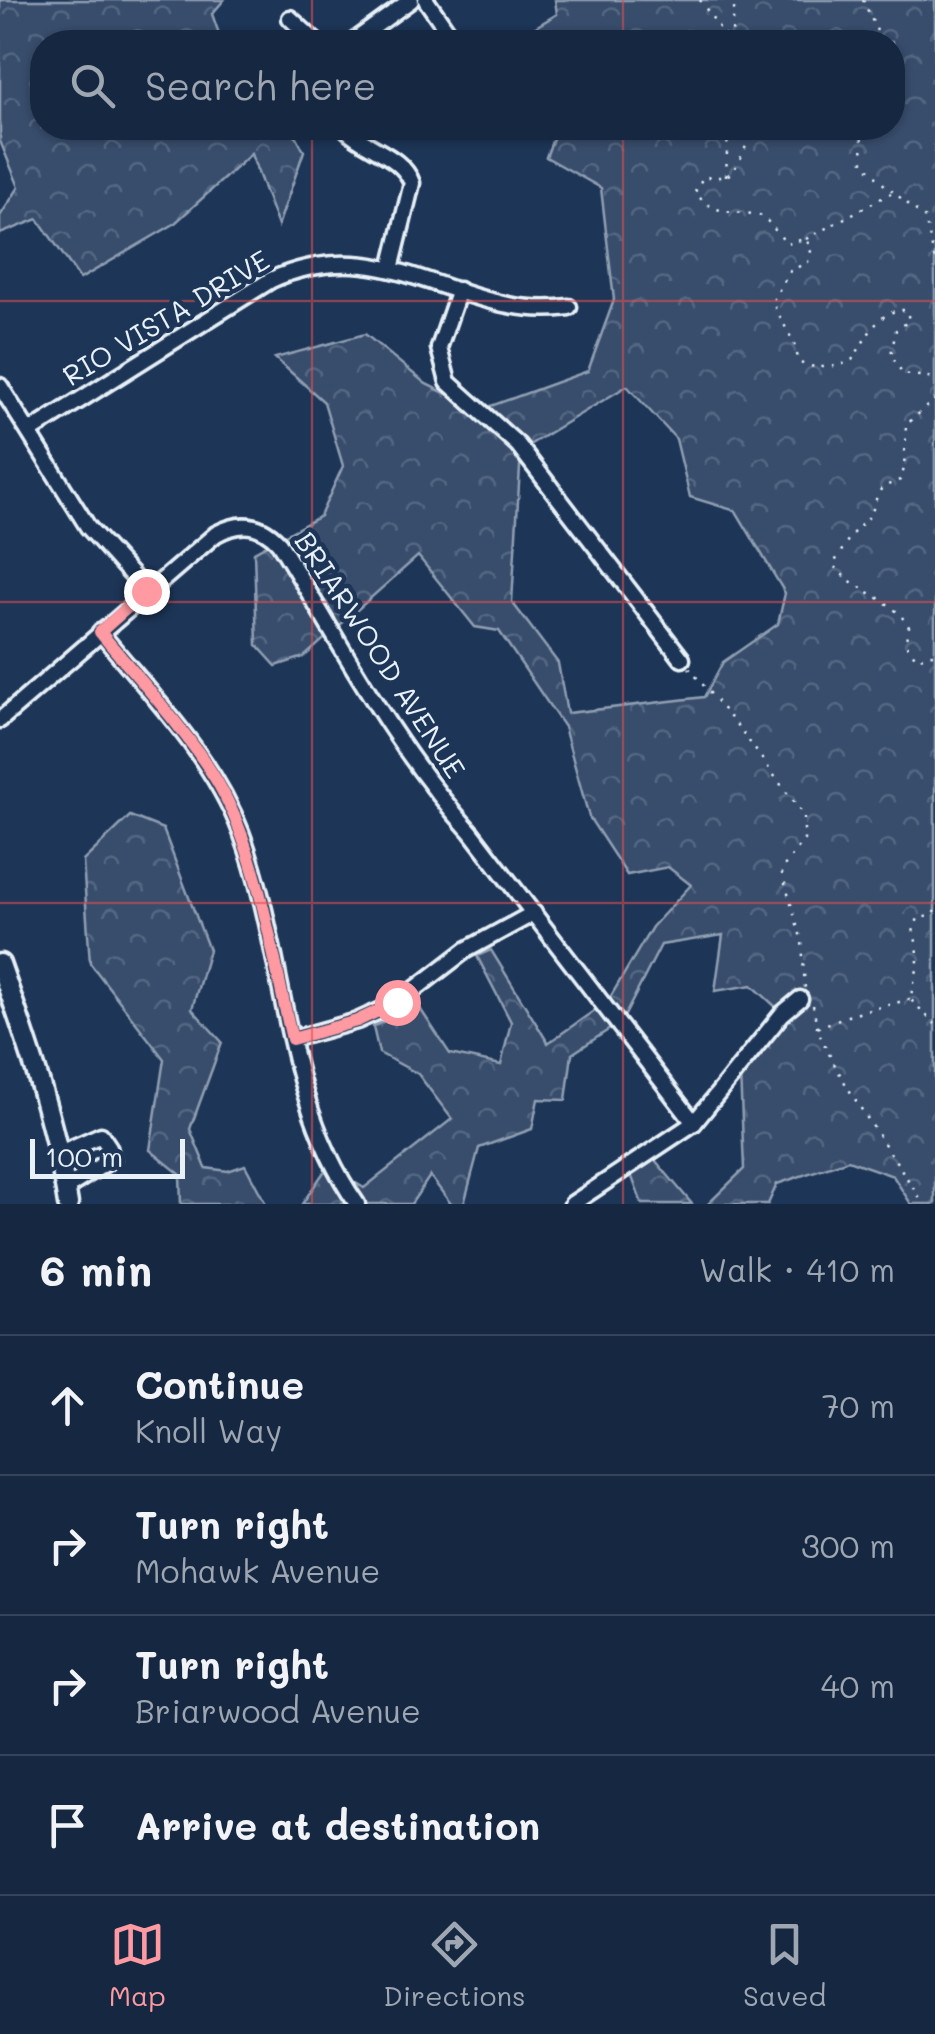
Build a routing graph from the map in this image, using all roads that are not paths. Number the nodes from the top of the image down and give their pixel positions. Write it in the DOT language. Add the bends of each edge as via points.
graph roads {
  1 [pos="412,0"];
  2 [pos="426,0"];
  3 [pos="290,18"];
  4 [pos="303,30"];
  5 [pos="370,30"];
  6 [pos="447,30"];
  7 [pos="358,140"];
  8 [pos="391,269"];
  9 [pos="459,290"];
  10 [pos="568,307"];
  11 [pos="0,386"];
  12 [pos="29,432"];
  13 [pos="146,591"];
  14 [pos="100,632"];
  15 [pos="682,659"];
  16 [pos="0,720"];
  17 [pos="534,913"];
  18 [pos="0,964"];
  19 [pos="800,999"];
  20 [pos="292,1039"];
  21 [pos="694,1123"];
  22 [pos="60,1154"];
  23 [pos="67,1196"];
  24 [pos="356,1204"];
  25 [pos="572,1204"];
  1 -- 5 [label="street"];
  2 -- 6 [label="street"];
  3 -- 4 [label="street"];
  7 -- 8 [label="street" via="405,168 412,183"];
  8 -- 9 [label="street, RIO VISTA DRIVE"];
  8 -- 12 [label="street, RIO VISTA DRIVE" via="333,262 291,271"];
  9 -- 10 [label="street, RIO VISTA DRIVE" via="520,306"];
  9 -- 15 [label="street" via="440,348 448,382 518,445"];
  11 -- 12 [label="street"];
  12 -- 13 [label="street" via="88,528"];
  13 -- 14 [label="street, BRIARWOOD AVENUE"];
  13 -- 17 [label="street, BRIARWOOD AVENUE" via="228,527 249,524 268,532 408,753"];
  14 -- 16 [label="street, BRIARWOOD AVENUE"];
  14 -- 20 [label="street" via="202,759 231,808"];
  17 -- 20 [label="street" via="466,950 375,1014"];
  17 -- 21 [label="street, BRIARWOOD AVENUE"];
  18 -- 22 [label="main road"];
  19 -- 21 [label="street"];
  20 -- 24 [label="street" via="319,1137"];
  21 -- 25 [label="street"];
  22 -- 23 [label="main road"];
  22 -- 23 [label="street" via="101,1135 112,1159"];
}
